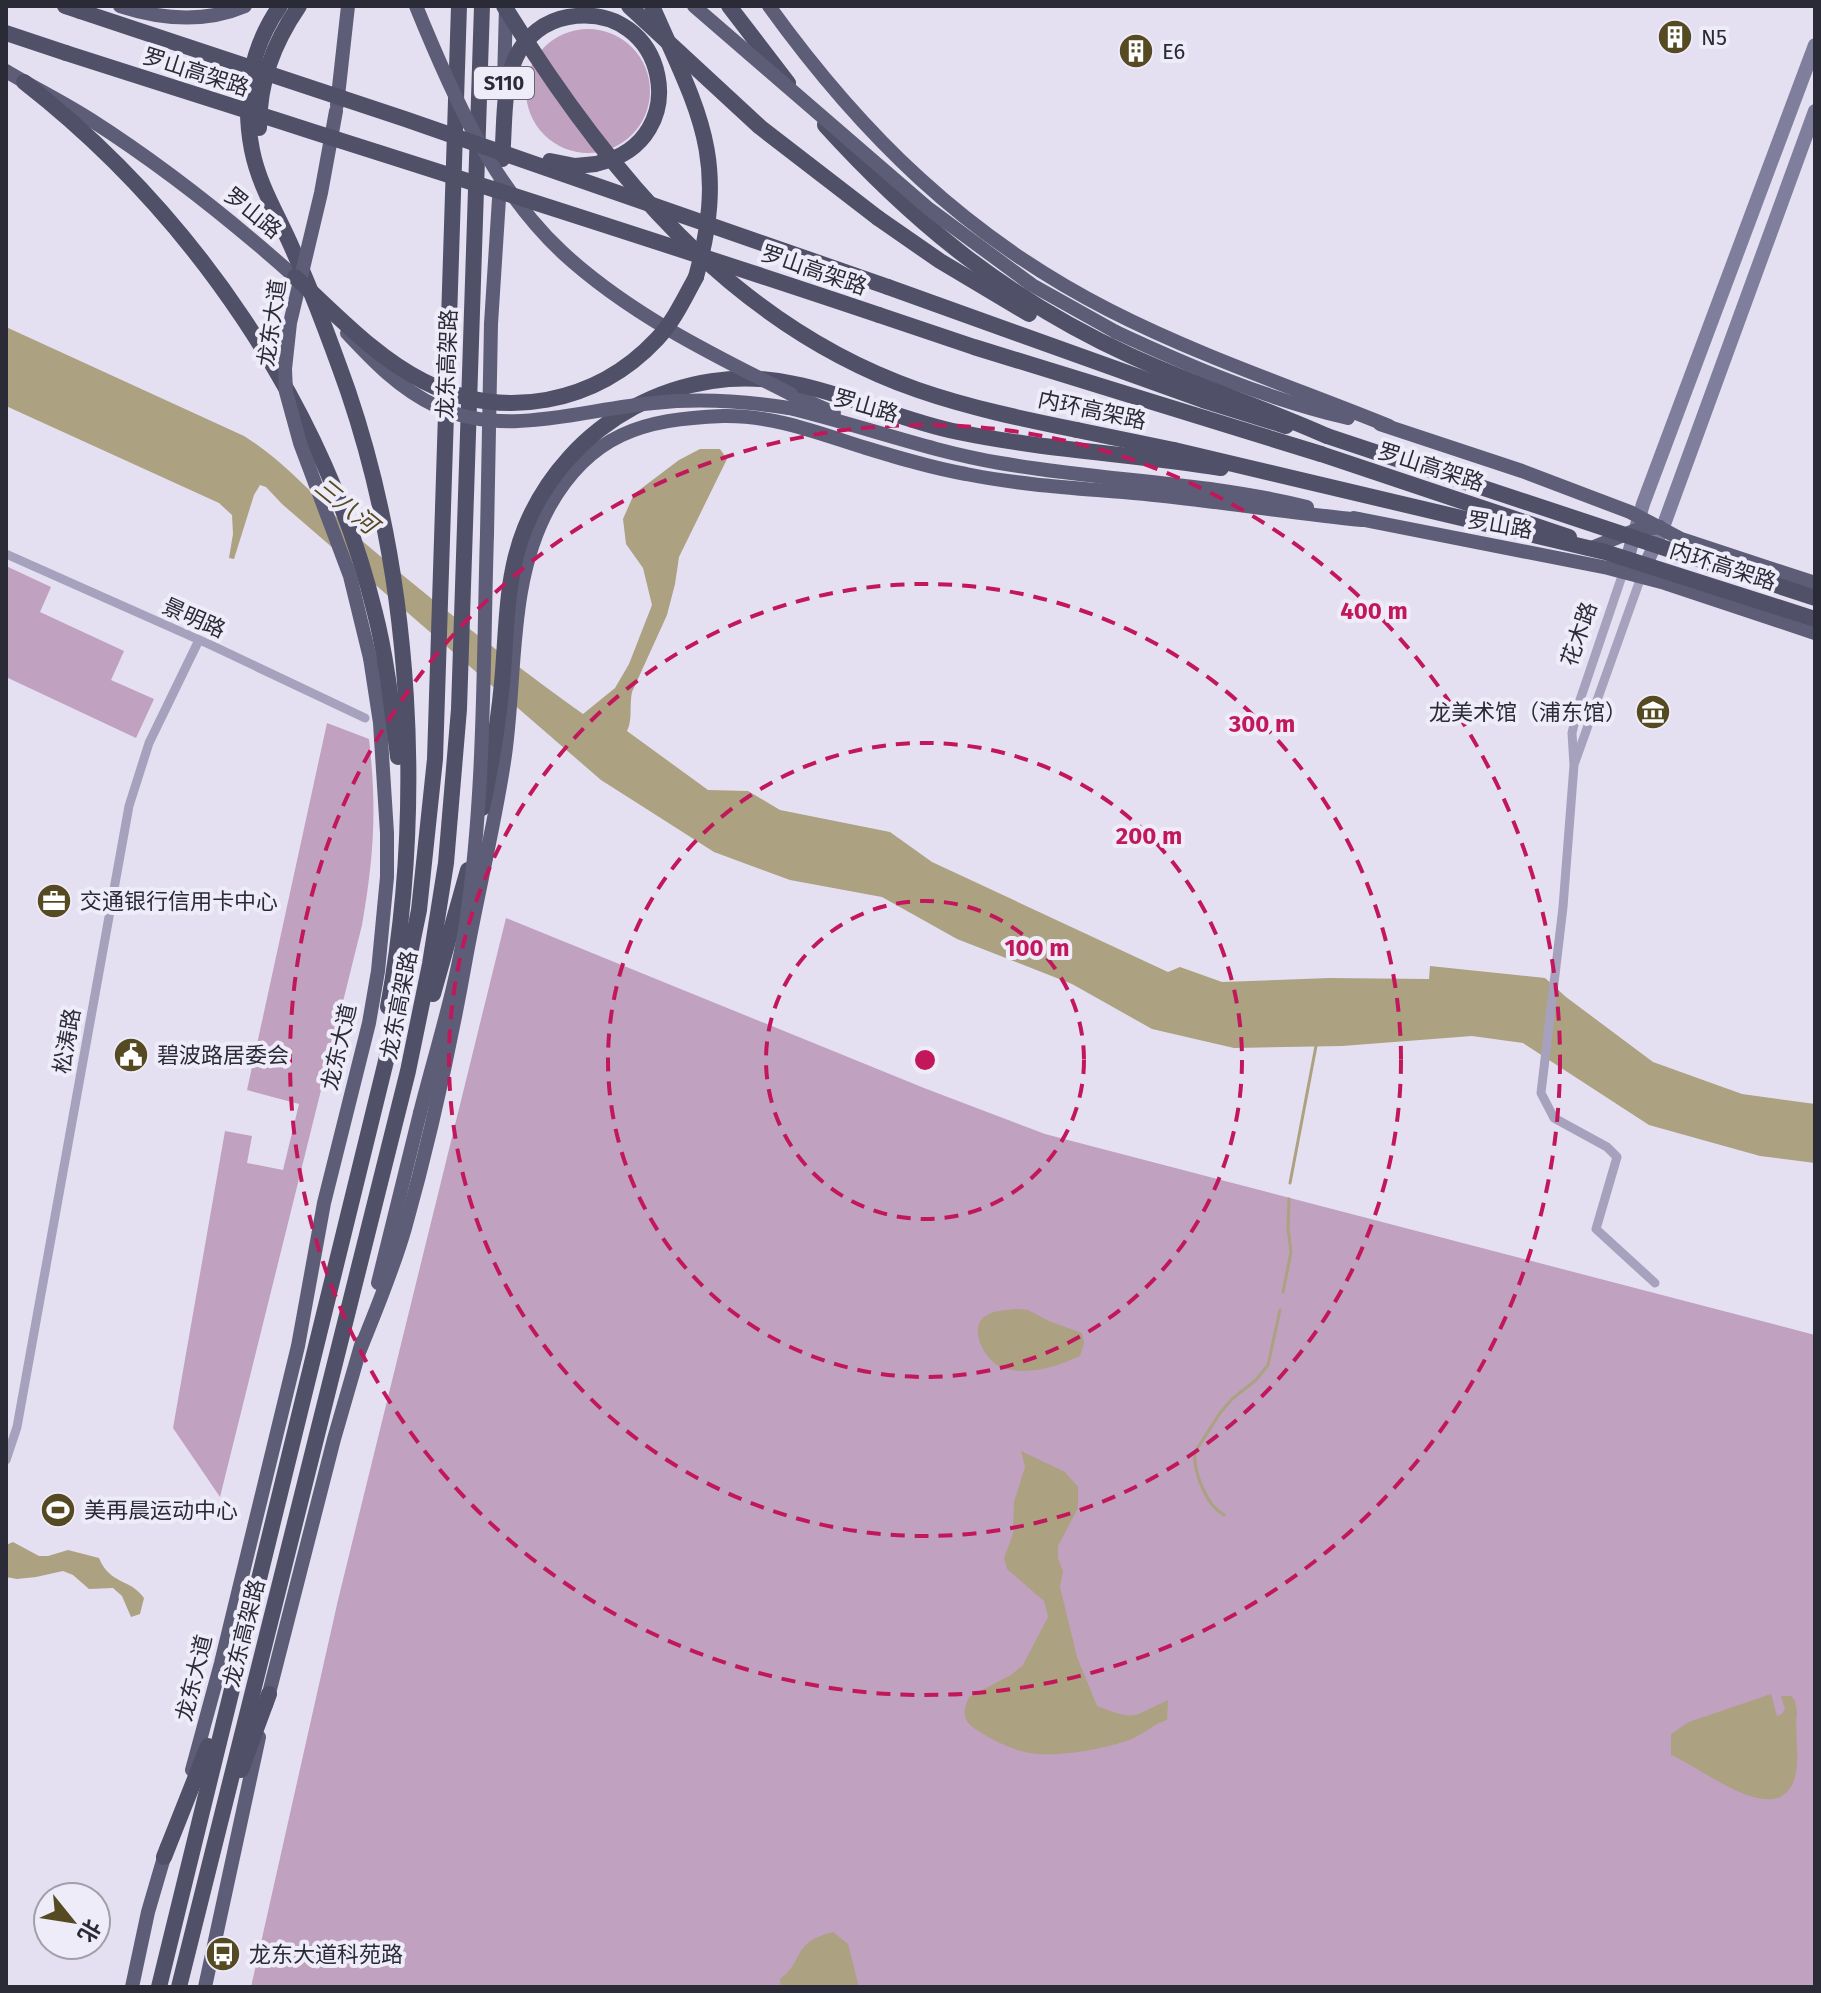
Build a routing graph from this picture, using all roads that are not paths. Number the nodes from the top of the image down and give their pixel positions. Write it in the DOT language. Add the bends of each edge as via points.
graph roads {
  1 [pos="120,6"];
  2 [pos="245,6"];
  3 [pos="280,6"];
  4 [pos="299,6"];
  5 [pos="348,6"];
  6 [pos="416,6"];
  7 [pos="459,6"];
  8 [pos="482,6"];
  9 [pos="505,6"];
  10 [pos="629,6"];
  11 [pos="641,6"];
  12 [pos="652,6"];
  13 [pos="694,6"];
  14 [pos="729,6"];
  15 [pos="769,6"];
  16 [pos="73,8"];
  17 [pos="664,32"];
  18 [pos="6,33"];
  19 [pos="1815,45"];
  20 [pos="6,71"];
  21 [pos="24,82"];
  22 [pos="1815,111"];
  23 [pos="405,119"];
  24 [pos="502,159"];
  25 [pos="291,245"];
  26 [pos="295,277"];
  27 [pos="1146,380"];
  28 [pos="1389,426"];
  29 [pos="1327,436"];
  30 [pos="903,439"];
  31 [pos="1311,482"];
  32 [pos="1362,520"];
  33 [pos="1638,523"];
  34 [pos="1663,527"];
  35 [pos="1605,552"];
  36 [pos="6,554"];
  37 [pos="1566,559"];
  38 [pos="1623,573"];
  39 [pos="1641,577"];
  40 [pos="1815,583"];
  41 [pos="517,585"];
  42 [pos="1815,598"];
  43 [pos="1815,619"];
  44 [pos="1815,633"];
  45 [pos="199,640"];
  46 [pos="386,661"];
  47 [pos="365,718"];
  48 [pos="1574,765"];
  49 [pos="408,1071"];
  50 [pos="361,1163"];
  51 [pos="1655,1283"];
  52 [pos="360,1350"];
  53 [pos="6,1460"];
  54 [pos="233,1686"];
  55 [pos="269,1694"];
  56 [pos="164,1857"];
  57 [pos="209,1862"];
  58 [pos="132,1987"];
  59 [pos="159,1987"];
  60 [pos="179,1987"];
  61 [pos="205,1987"];
  1 -- 2 [label="main road" via="157,16 197,18"];
  3 -- 25 [label="highway" via="253,60 248,122 261,181"];
  4 -- 25 [label="highway" via="274,50 259,102 263,155"];
  5 -- 46 [label="main road, 龙东大道, bridge" via="321,193 290,323 286,392 300,443"];
  6 -- 30 [label="main road, bridge" via="490,159 561,251 616,295 725,360 791,394"];
  7 -- 50 [label="highway, 龙东高架路" via="431,812 410,960"];
  8 -- 49 [label="highway, 龙东高架路" via="453,801 443,887"];
  9 -- 24 [label="main road, S110"];
  9 -- 31 [label="highway, 内环高架路, bridge" via="577,116 655,212 718,273 816,342 885,377 949,400"];
  10 -- 27 [label="highway, bridge" via="760,127 878,218 979,285"];
  11 -- 17 [label="highway"];
  12 -- 17 [label="highway"];
  13 -- 28 [label="main road, bridge" via="929,209 1032,285 1116,332 1196,368 1285,401"];
  14 -- 29 [label="highway, 内环高架路" via="860,164 977,267 1113,347"];
  15 -- 28 [label="main road" via="828,84 898,160 1005,248 1145,328"];
  16 -- 23 [label="highway, 罗山高架路, bridge"];
  17 -- 26 [label="highway, bridge" via="705,136 711,171 707,238 679,310 634,361 605,381 554,399 502,404 452,394 367,343"];
  18 -- 35 [label="highway, 罗山高架路, bridge" via="1321,454"];
  19 -- 33 [label="main road, 花木路"];
  20 -- 21 [label="main road, 罗山路"];
  21 -- 26 [label="main road, 罗山路" via="60,100 213,207"];
  21 -- 46 [label="highway" via="116,164 185,239 248,325 322,459 362,565"];
  22 -- 34 [label="main road, 花木路"];
  23 -- 24 [label="highway, bridge" via="575,166 612,160 644,137 659,104 653,58 637,35 613,21 586,15 561,18 537,30 516,58 508,89"];
  23 -- 27 [label="highway, 罗山高架路, bridge"];
  24 -- 52 [label="main road, bridge" via="491,324 480,760 470,889 453,990"];
  25 -- 46 [label="highway" via="349,396 381,516"];
  26 -- 30 [label="main road, 罗山路, bridge" via="397,383 460,415 523,421 653,403 736,401 789,408"];
  27 -- 29 [label="highway, 罗山高架路"];
  28 -- 33 [label="main road" via="1522,471"];
  29 -- 42 [label="highway, 内环高架路, bridge"];
  30 -- 32 [label="main road, 罗山路" via="1002,464 1230,493"];
  31 -- 35 [label="highway, 内环高架路, bridge"];
  31 -- 41 [label="highway, bridge" via="991,438 919,422 813,388 770,379 724,379 663,393 613,418 562,466 532,513 519,546"];
  32 -- 37 [label="main road, 罗山路"];
  32 -- 41 [label="main road" via="995,479 914,462 781,422 697,418 619,434 597,448 563,486 539,526"];
  33 -- 34 [label="main road"];
  33 -- 37 [label="main road"];
  33 -- 38 [label="main road, 花木路"];
  34 -- 39 [label="main road, 花木路"];
  34 -- 40 [label="main road" via="1681,539"];
  35 -- 43 [label="highway, 内环高架路, bridge"];
  36 -- 45 [label="street, 景明路"];
  37 -- 38 [label="main road, 罗山路"];
  38 -- 39 [label="main road, 罗山路"];
  38 -- 48 [label="street, 花木路" via="1579,703 1572,733"];
  39 -- 44 [label="main road, 罗山路"];
  39 -- 48 [label="street, 花木路"];
  41 -- 49 [label="highway" via="494,747 469,868"];
  41 -- 52 [label="main road" via="506,751 457,1015 405,1228"];
  45 -- 47 [label="street, 景明路"];
  45 -- 53 [label="street, 松涛路" via="149,743 129,806 17,1427"];
  46 -- 50 [label="highway" via="407,837 395,972"];
  46 -- 56 [label="main road, 龙东大道" via="380,723 387,833 376,984 324,1203 295,1361 221,1663"];
  48 -- 51 [label="street" via="1541,1093 1554,1118 1617,1157 1596,1229"];
  49 -- 57 [label="highway, 龙东高架路"];
  50 -- 54 [label="highway, 龙东高架路"];
  52 -- 55 [label="main road"];
  54 -- 56 [label="highway"];
  54 -- 59 [label="highway, 龙东高架路"];
  55 -- 57 [label="highway"];
  55 -- 61 [label="main road"];
  56 -- 58 [label="main road, 龙东大道"];
  57 -- 60 [label="highway, 龙东高架路"];
}
